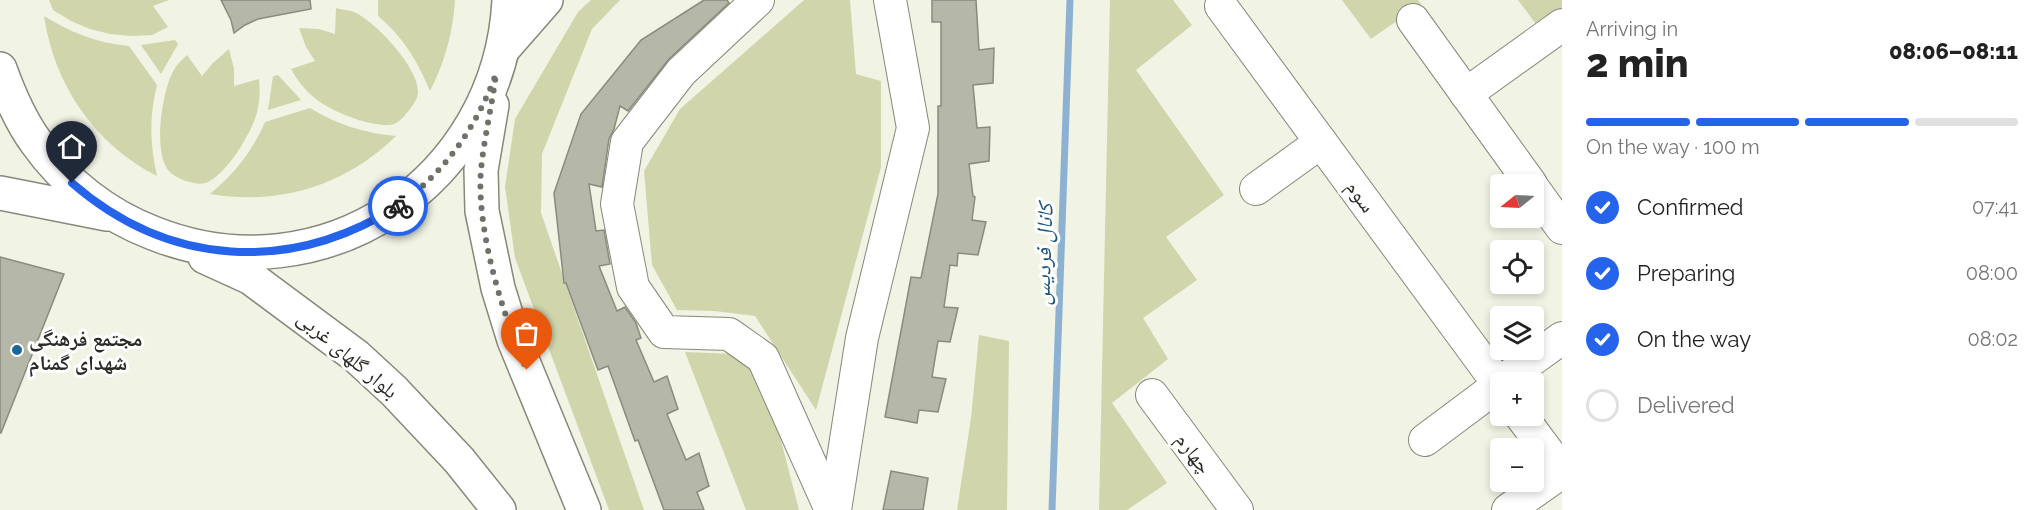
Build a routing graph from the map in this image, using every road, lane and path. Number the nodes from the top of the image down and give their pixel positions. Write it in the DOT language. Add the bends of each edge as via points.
graph roads {
  1 [pos="509,0"];
  2 [pos="546,0"];
  3 [pos="759,0"];
  4 [pos="890,0"];
  5 [pos="1221,6"];
  6 [pos="1413,20"];
  7 [pos="1562,25"];
  8 [pos="500,61"];
  9 [pos="0,69"];
  10 [pos="1466,94"];
  11 [pos="1321,142"];
  12 [pos="1523,174"];
  13 [pos="1256,189"];
  14 [pos="0,193"];
  15 [pos="1544,203"];
  16 [pos="116,215"];
  17 [pos="1562,228"];
  18 [pos="166,238"];
  19 [pos="1562,338"];
  20 [pos="1491,372"];
  21 [pos="1516,372"];
  22 [pos="1490,391"];
  23 [pos="1152,395"];
  24 [pos="1528,426"];
  25 [pos="1425,440"];
  26 [pos="1562,472"];
  27 [pos="499,510"];
  28 [pos="584,510"];
  29 [pos="833,510"];
  30 [pos="1237,510"];
  31 [pos="1508,510"];
  1 -- 8 [label="main road"];
  2 -- 8 [label="main road"];
  3 -- 29 [label="street" via="681,72 627,141 617,204 633,286 664,332 729,334 763,358"];
  4 -- 29 [label="street" via="913,128 862,338"];
  5 -- 11 [label="street, سوم"];
  6 -- 10 [label="street"];
  7 -- 10 [label="street"];
  8 -- 18 [label="main road" via="474,124 441,168 400,204 352,231 300,247 246,252 192,246"];
  8 -- 28 [label="main road" via="481,170 482,211 489,250 514,340"];
  9 -- 16 [label="main road" via="36,142 72,183"];
  10 -- 12 [label="street"];
  11 -- 13 [label="street"];
  11 -- 20 [label="street, سوم"];
  14 -- 16 [label="main road"];
  15 -- 17 [label="street"];
  16 -- 18 [label="main road"];
  18 -- 27 [label="main road, بلوار گلهای غربی" via="251,278 356,356 459,460"];
  19 -- 21 [label="street"];
  22 -- 25 [label="street"];
  23 -- 30 [label="street, چهارم"];
  24 -- 26 [label="street"];
  26 -- 31 [label="street"];
}
